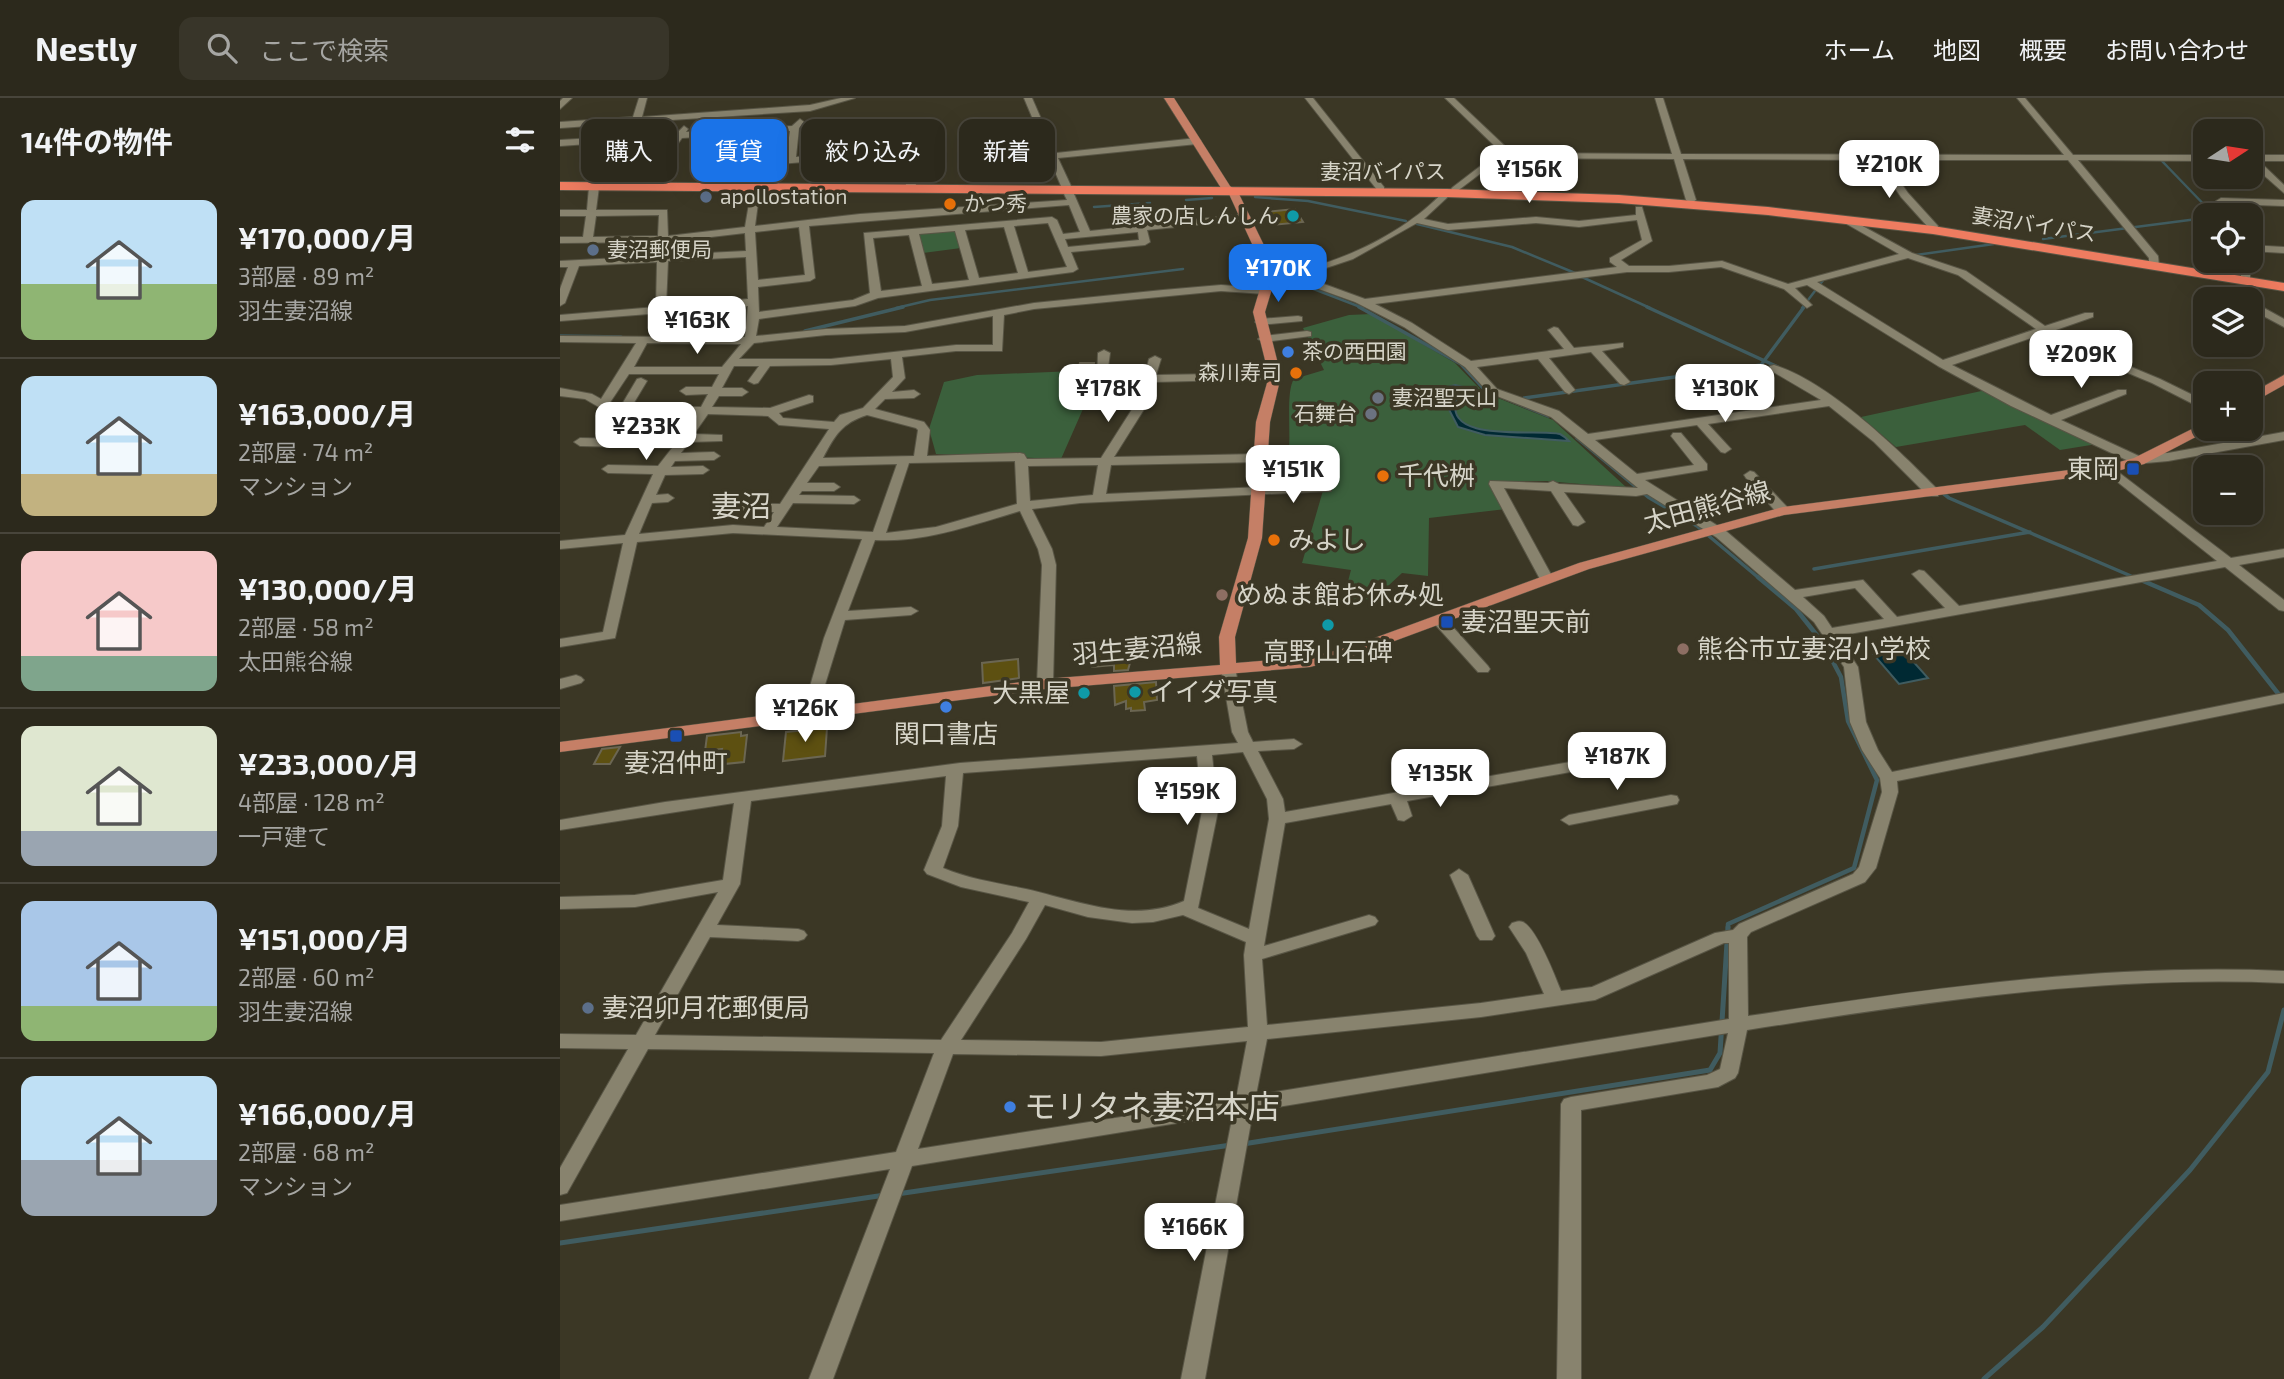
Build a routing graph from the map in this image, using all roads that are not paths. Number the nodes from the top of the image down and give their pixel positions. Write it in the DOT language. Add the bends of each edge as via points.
graph roads {
  1 [pos="568,98"];
  2 [pos="643,98"];
  3 [pos="851,98"];
  4 [pos="1028,98"];
  5 [pos="1169,98"];
  6 [pos="1309,98"];
  7 [pos="1449,98"];
  8 [pos="1659,98"];
  9 [pos="2021,98"];
  10 [pos="560,106"];
  11 [pos="810,108"];
  12 [pos="694,116"];
  13 [pos="637,118"];
  14 [pos="1037,119"];
  15 [pos="560,125"];
  16 [pos="796,128"];
  17 [pos="679,136"];
  18 [pos="1197,141"];
  19 [pos="581,142"];
  20 [pos="560,143"];
  21 [pos="1055,156"];
  22 [pos="1502,156"];
  23 [pos="1676,157"];
  24 [pos="1879,157"];
  25 [pos="2071,158"];
  26 [pos="2193,158"];
  27 [pos="2263,158"];
  28 [pos="2284,158"];
  29 [pos="788,161"];
  30 [pos="1055,161"];
  31 [pos="2263,170"];
  32 [pos="646,183"];
  33 [pos="560,184"];
  34 [pos="752,186"];
  35 [pos="594,187"];
  36 [pos="911,187"];
  37 [pos="1381,189"];
  38 [pos="1230,190"];
  39 [pos="2284,190"];
  40 [pos="1451,191"];
  41 [pos="1068,193"];
  42 [pos="1690,200"];
  43 [pos="1638,201"];
  44 [pos="2222,203"];
  45 [pos="2284,203"];
  46 [pos="917,212"];
  47 [pos="560,213"];
  48 [pos="589,213"];
  49 [pos="1245,217"];
  50 [pos="1641,217"];
  51 [pos="1843,219"];
  52 [pos="1415,220"];
  53 [pos="804,223"];
  54 [pos="1008,223"];
  55 [pos="959,227"];
  56 [pos="1142,228"];
  57 [pos="1933,228"];
  58 [pos="751,229"];
  59 [pos="917,230"];
  60 [pos="1086,234"];
  61 [pos="1060,237"];
  62 [pos="588,239"];
  63 [pos="664,239"];
  64 [pos="560,240"];
  65 [pos="2263,249"];
  66 [pos="1065,250"];
  67 [pos="2284,250"];
  68 [pos="752,254"];
  69 [pos="1908,255"];
  70 [pos="664,259"];
  71 [pos="575,263"];
  72 [pos="2155,263"];
  73 [pos="560,264"];
  74 [pos="1628,269"];
  75 [pos="2246,273"];
  76 [pos="1024,275"];
  77 [pos="1291,275"];
  78 [pos="1270,276"];
  79 [pos="2246,276"];
  80 [pos="1808,281"];
  81 [pos="975,282"];
  82 [pos="753,284"];
  83 [pos="2284,284"];
  84 [pos="1788,287"];
  85 [pos="928,288"];
  86 [pos="1265,291"];
  87 [pos="877,295"];
  88 [pos="561,298"];
  89 [pos="1001,298"];
  90 [pos="754,302"];
  91 [pos="1364,302"];
  92 [pos="1807,305"];
  93 [pos="694,307"];
  94 [pos="661,309"];
  95 [pos="2263,312"];
  96 [pos="1004,313"];
  97 [pos="2089,315"];
  98 [pos="754,316"];
  99 [pos="560,318"];
  100 [pos="1298,319"];
  101 [pos="1260,322"];
  102 [pos="2284,324"];
  103 [pos="1554,330"];
  104 [pos="2042,331"];
  105 [pos="1307,334"];
  106 [pos="1264,339"];
  107 [pos="643,340"];
  108 [pos="683,340"];
  109 [pos="563,342"];
  110 [pos="749,343"];
  111 [pos="1619,345"];
  112 [pos="1594,348"];
  113 [pos="1571,351"];
  114 [pos="1104,353"];
  115 [pos="1541,355"];
  116 [pos="896,356"];
  117 [pos="1155,359"];
  118 [pos="766,364"];
  119 [pos="1942,364"];
  120 [pos="1469,365"];
  121 [pos="728,367"];
  122 [pos="1774,368"];
  123 [pos="626,371"];
  124 [pos="1275,376"];
  125 [pos="1150,378"];
  126 [pos="2284,379"];
  127 [pos="641,381"];
  128 [pos="754,381"];
  129 [pos="1624,382"];
  130 [pos="1569,390"];
  131 [pos="686,391"];
  132 [pos="716,391"];
  133 [pos="560,392"];
  134 [pos="741,392"];
  135 [pos="2122,392"];
  136 [pos="2263,392"];
  137 [pos="914,394"];
  138 [pos="884,396"];
  139 [pos="809,399"];
  140 [pos="2193,400"];
  141 [pos="1831,402"];
  142 [pos="603,404"];
  143 [pos="624,410"];
  144 [pos="867,411"];
  145 [pos="704,412"];
  146 [pos="771,412"];
  147 [pos="2050,420"];
  148 [pos="1700,422"];
  149 [pos="838,426"];
  150 [pos="2193,434"];
  151 [pos="1677,436"];
  152 [pos="2284,436"];
  153 [pos="718,438"];
  154 [pos="1587,438"];
  155 [pos="2264,438"];
  156 [pos="682,441"];
  157 [pos="580,442"];
  158 [pos="1725,449"];
  159 [pos="714,456"];
  160 [pos="670,457"];
  161 [pos="920,458"];
  162 [pos="1259,458"];
  163 [pos="2143,459"];
  164 [pos="904,461"];
  165 [pos="815,462"];
  166 [pos="1021,462"];
  167 [pos="1105,462"];
  168 [pos="2109,469"];
  169 [pos="608,470"];
  170 [pos="703,470"];
  171 [pos="661,471"];
  172 [pos="1750,475"];
  173 [pos="1633,478"];
  174 [pos="1553,485"];
  175 [pos="834,487"];
  176 [pos="1326,488"];
  177 [pos="1259,489"];
  178 [pos="1643,491"];
  179 [pos="1933,493"];
  180 [pos="1099,497"];
  181 [pos="668,498"];
  182 [pos="791,498"];
  183 [pos="647,499"];
  184 [pos="855,500"];
  185 [pos="1024,506"];
  186 [pos="729,507"];
  187 [pos="1783,512"];
  188 [pos="1578,522"];
  189 [pos="769,529"];
  190 [pos="1715,529"];
  191 [pos="874,535"];
  192 [pos="631,537"];
  193 [pos="560,545"];
  194 [pos="2284,553"];
  195 [pos="2227,563"];
  196 [pos="1919,574"];
  197 [pos="1546,578"];
  198 [pos="1793,595"];
  199 [pos="2284,607"];
  200 [pos="1955,610"];
  201 [pos="911,611"];
  202 [pos="839,616"];
  203 [pos="1438,619"];
  204 [pos="1893,621"];
  205 [pos="1830,633"];
  206 [pos="560,643"];
  207 [pos="1228,668"];
  208 [pos="1483,669"];
  209 [pos="576,680"];
  210 [pos="560,684"];
  211 [pos="1045,684"];
  212 [pos="2284,698"];
  213 [pos="810,714"];
  214 [pos="1294,744"];
  215 [pos="560,747"];
  216 [pos="1248,748"];
  217 [pos="1204,750"];
  218 [pos="1593,763"];
  219 [pos="960,768"];
  220 [pos="1888,778"];
  221 [pos="743,796"];
  222 [pos="1397,797"];
  223 [pos="1671,800"];
  224 [pos="1404,816"];
  225 [pos="1277,819"];
  226 [pos="1569,820"];
  227 [pos="560,825"];
  228 [pos="1459,875"];
  229 [pos="731,884"];
  230 [pos="1040,898"];
  231 [pos="560,903"];
  232 [pos="1185,909"];
  233 [pos="1369,921"];
  234 [pos="1518,927"];
  235 [pos="705,931"];
  236 [pos="798,936"];
  237 [pos="1486,936"];
  238 [pos="1738,936"];
  239 [pos="1254,947"];
  240 [pos="2284,978"];
  241 [pos="1555,999"];
  242 [pos="1738,1023"];
  243 [pos="1258,1033"];
  244 [pos="560,1041"];
  245 [pos="642,1043"];
  246 [pos="946,1047"];
  247 [pos="1246,1105"];
  248 [pos="904,1159"];
  249 [pos="560,1187"];
  250 [pos="560,1213"];
  251 [pos="821,1379"];
  252 [pos="1194,1379"];
  253 [pos="1569,1379"];
  1 -- 10 [label="street"];
  2 -- 13 [label="street"];
  3 -- 11 [label="street"];
  4 -- 14 [label="street"];
  5 -- 18 [label="main road"];
  6 -- 37 [label="street"];
  7 -- 22 [label="street" via="1505,151"];
  8 -- 23 [label="street"];
  9 -- 25 [label="street"];
  11 -- 12 [label="street"];
  11 -- 16 [label="street"];
  12 -- 13 [label="street"];
  12 -- 17 [label="street"];
  13 -- 15 [label="street"];
  16 -- 17 [label="street"];
  16 -- 29 [label="street"];
  17 -- 32 [label="street"];
  18 -- 21 [label="street"];
  18 -- 38 [label="main road"];
  19 -- 20 [label="street"];
  22 -- 23 [label="street"];
  22 -- 40 [label="street"];
  23 -- 24 [label="street"];
  23 -- 42 [label="street"];
  24 -- 25 [label="street"];
  24 -- 57 [label="street"];
  25 -- 26 [label="street"];
  25 -- 72 [label="street"];
  27 -- 28 [label="street"];
  29 -- 34 [label="street" via="751,164"];
  29 -- 36 [label="street" via="903,151"];
  30 -- 41 [label="street"];
  31 -- 39 [label="street"];
  32 -- 33 [label="highway, 妻沼バイパス"];
  32 -- 34 [label="highway, 妻沼バイパス"];
  33 -- 35 [label="highway, 妻沼バイパス"];
  34 -- 35 [label="highway, 妻沼バイパス"];
  34 -- 36 [label="highway, 妻沼バイパス"];
  34 -- 58 [label="street"];
  35 -- 48 [label="street"];
  36 -- 41 [label="highway, 妻沼バイパス"];
  36 -- 46 [label="street"];
  37 -- 38 [label="highway, 妻沼バイパス"];
  37 -- 40 [label="highway, 妻沼バイパス"];
  38 -- 40 [label="highway, 妻沼バイパス"];
  38 -- 41 [label="highway, 妻沼バイパス"];
  38 -- 49 [label="main road"];
  40 -- 42 [label="highway, 妻沼バイパス"];
  40 -- 43 [label="highway, 妻沼バイパス"];
  40 -- 52 [label="street"];
  41 -- 46 [label="street"];
  41 -- 60 [label="street"];
  42 -- 57 [label="highway, 妻沼バイパス"];
  43 -- 50 [label="street"];
  43 -- 51 [label="highway, 妻沼バイパス"];
  44 -- 45 [label="street"];
  46 -- 53 [label="street"];
  46 -- 59 [label="street"];
  47 -- 48 [label="street"];
  48 -- 62 [label="street"];
  48 -- 63 [label="street" via="664,212"];
  49 -- 56 [label="street"];
  49 -- 78 [label="main road" via="1268,261"];
  50 -- 52 [label="street" via="1448,227"];
  50 -- 74 [label="street" via="1646,243 1614,260"];
  51 -- 57 [label="highway, 妻沼バイパス"];
  51 -- 69 [label="street"];
  52 -- 77 [label="street" via="1341,261"];
  53 -- 58 [label="street"];
  53 -- 82 [label="street" via="810,278"];
  54 -- 55 [label="street"];
  54 -- 61 [label="street" via="1052,220"];
  54 -- 76 [label="street"];
  55 -- 59 [label="street"];
  55 -- 81 [label="street"];
  56 -- 60 [label="street"];
  56 -- 66 [label="street" via="1145,242"];
  57 -- 72 [label="highway, 妻沼バイパス"];
  58 -- 63 [label="street"];
  58 -- 68 [label="street"];
  59 -- 85 [label="street"];
  59 -- 87 [label="street" via="868,235"];
  60 -- 61 [label="street"];
  61 -- 66 [label="street"];
  62 -- 63 [label="street"];
  62 -- 64 [label="street"];
  63 -- 70 [label="street"];
  65 -- 67 [label="street"];
  66 -- 76 [label="street" via="1073,269"];
  68 -- 70 [label="street"];
  68 -- 82 [label="street"];
  69 -- 80 [label="street"];
  69 -- 104 [label="street" via="1962,273"];
  70 -- 71 [label="street"];
  70 -- 94 [label="street"];
  71 -- 73 [label="street"];
  71 -- 88 [label="street"];
  72 -- 79 [label="highway, 妻沼バイパス"];
  72 -- 83 [label="highway, 妻沼バイパス"];
  74 -- 84 [label="street" via="1723,264"];
  74 -- 91 [label="street"];
  75 -- 79 [label="street"];
  76 -- 81 [label="street"];
  77 -- 78 [label="street"];
  77 -- 91 [label="street"];
  78 -- 86 [label="main road"];
  79 -- 83 [label="highway, 妻沼バイパス"];
  80 -- 84 [label="street"];
  80 -- 119 [label="street"];
  81 -- 85 [label="street"];
  82 -- 90 [label="street"];
  84 -- 92 [label="street"];
  85 -- 87 [label="street"];
  86 -- 96 [label="street" via="1159,288"];
  86 -- 101 [label="main road"];
  87 -- 98 [label="street" via="855,303"];
  89 -- 96 [label="street"];
  90 -- 93 [label="street"];
  90 -- 98 [label="street"];
  91 -- 120 [label="street"];
  93 -- 94 [label="street"];
  93 -- 108 [label="street"];
  94 -- 99 [label="street"];
  95 -- 102 [label="street"];
  96 -- 110 [label="street" via="905,329 826,332"];
  96 -- 116 [label="street" via="998,349"];
  97 -- 104 [label="street"];
  98 -- 110 [label="street"];
  100 -- 101 [label="street"];
  101 -- 106 [label="main road"];
  103 -- 113 [label="street"];
  104 -- 119 [label="street"];
  104 -- 140 [label="street"];
  105 -- 106 [label="street"];
  106 -- 124 [label="main road"];
  107 -- 108 [label="street"];
  107 -- 109 [label="street"];
  107 -- 123 [label="street"];
  108 -- 110 [label="street"];
  110 -- 121 [label="street"];
  111 -- 112 [label="street"];
  112 -- 113 [label="street"];
  112 -- 129 [label="street"];
  113 -- 115 [label="street"];
  114 -- 125 [label="street" via="1101,379"];
  115 -- 120 [label="street"];
  115 -- 130 [label="street"];
  116 -- 118 [label="street"];
  116 -- 138 [label="street" via="900,375"];
  117 -- 125 [label="street"];
  118 -- 121 [label="street"];
  118 -- 128 [label="street"];
  119 -- 147 [label="street"];
  120 -- 154 [label="street" via="1493,391 1555,414"];
  121 -- 123 [label="street"];
  121 -- 132 [label="street"];
  122 -- 141 [label="street"];
  123 -- 142 [label="street"];
  124 -- 125 [label="street"];
  124 -- 162 [label="main road, 羽生妻沼線"];
  125 -- 167 [label="street" via="1142,403"];
  126 -- 136 [label="main road"];
  127 -- 143 [label="street"];
  131 -- 132 [label="street"];
  132 -- 134 [label="street"];
  132 -- 145 [label="street"];
  133 -- 142 [label="street"];
  135 -- 147 [label="street"];
  137 -- 138 [label="street"];
  138 -- 144 [label="street"];
  139 -- 146 [label="street"];
  141 -- 148 [label="street"];
  141 -- 179 [label="street"];
  142 -- 143 [label="street"];
  143 -- 145 [label="street"];
  144 -- 149 [label="street" via="850,414"];
  144 -- 161 [label="street" via="920,425 924,430"];
  145 -- 146 [label="street"];
  145 -- 156 [label="street"];
  146 -- 149 [label="street" via="779,421"];
  147 -- 163 [label="street"];
  148 -- 154 [label="street"];
  148 -- 158 [label="street"];
  149 -- 165 [label="street"];
  150 -- 163 [label="main road, 太田熊谷線"];
  151 -- 173 [label="street" via="1703,467 1673,466"];
  152 -- 155 [label="street"];
  153 -- 156 [label="street"];
  154 -- 173 [label="street"];
  155 -- 163 [label="street"];
  156 -- 157 [label="street"];
  156 -- 160 [label="street"];
  159 -- 160 [label="street"];
  160 -- 171 [label="street"];
  161 -- 164 [label="street"];
  161 -- 166 [label="street" via="1020,457"];
  162 -- 167 [label="street"];
  162 -- 177 [label="main road, 羽生妻沼線"];
  163 -- 168 [label="main road, 太田熊谷線"];
  164 -- 165 [label="street"];
  164 -- 191 [label="street"];
  165 -- 182 [label="street"];
  166 -- 167 [label="street"];
  166 -- 185 [label="street"];
  167 -- 180 [label="street"];
  168 -- 179 [label="main road, 太田熊谷線"];
  168 -- 195 [label="street"];
  169 -- 171 [label="street"];
  170 -- 171 [label="street"];
  171 -- 183 [label="street"];
  172 -- 187 [label="street"];
  173 -- 178 [label="street"];
  174 -- 178 [label="street"];
  174 -- 188 [label="street"];
  174 -- 197 [label="street" via="1495,484"];
  175 -- 182 [label="street"];
  176 -- 177 [label="street"];
  177 -- 180 [label="street"];
  177 -- 207 [label="main road, 羽生妻沼線" via="1253,547 1229,623"];
  178 -- 190 [label="street"];
  179 -- 187 [label="main road, 太田熊谷線"];
  180 -- 185 [label="street"];
  181 -- 183 [label="street"];
  182 -- 184 [label="street"];
  182 -- 186 [label="street"];
  182 -- 189 [label="street"];
  183 -- 192 [label="street"];
  185 -- 191 [label="street" via="920,535"];
  185 -- 211 [label="street" via="1049,565"];
  187 -- 190 [label="main road, 太田熊谷線"];
  189 -- 191 [label="street"];
  189 -- 192 [label="street"];
  190 -- 197 [label="main road, 太田熊谷線"];
  190 -- 198 [label="street"];
  191 -- 202 [label="street"];
  192 -- 193 [label="street"];
  192 -- 206 [label="street" via="610,635"];
  194 -- 195 [label="street"];
  195 -- 199 [label="street"];
  195 -- 200 [label="street"];
  196 -- 200 [label="street"];
  197 -- 203 [label="main road, 太田熊谷線"];
  198 -- 204 [label="street" via="1858,583"];
  198 -- 205 [label="street"];
  200 -- 204 [label="street"];
  201 -- 202 [label="street"];
  202 -- 213 [label="street"];
  203 -- 207 [label="main road, 太田熊谷線" via="1323,660"];
  203 -- 208 [label="street"];
  204 -- 205 [label="street"];
  205 -- 220 [label="street" via="1850,667 1858,722"];
  207 -- 211 [label="main road, 羽生妻沼線"];
  207 -- 216 [label="street" via="1240,732"];
  209 -- 210 [label="street"];
  211 -- 213 [label="main road, 羽生妻沼線"];
  212 -- 220 [label="street"];
  213 -- 215 [label="main road, 羽生妻沼線"];
  214 -- 216 [label="street"];
  216 -- 217 [label="street"];
  216 -- 225 [label="street" via="1275,799"];
  217 -- 219 [label="street"];
  217 -- 232 [label="street" via="1210,811 1192,904"];
  218 -- 222 [label="street"];
  219 -- 221 [label="street"];
  219 -- 230 [label="street" via="954,772 950,826 933,870 965,884"];
  220 -- 238 [label="street" via="1891,792 1875,846 1858,878 1745,928"];
  221 -- 227 [label="street"];
  221 -- 229 [label="street"];
  222 -- 224 [label="street"];
  222 -- 225 [label="street"];
  223 -- 226 [label="street"];
  225 -- 239 [label="street"];
  228 -- 237 [label="street"];
  229 -- 231 [label="street" via="635,901"];
  229 -- 235 [label="street"];
  230 -- 232 [label="street" via="1115,916"];
  230 -- 246 [label="street"];
  232 -- 239 [label="street"];
  233 -- 239 [label="street"];
  234 -- 241 [label="street" via="1535,952"];
  235 -- 236 [label="street"];
  235 -- 245 [label="street"];
  238 -- 241 [label="street" via="1721,937 1595,993"];
  238 -- 242 [label="street"];
  239 -- 243 [label="street"];
  240 -- 242 [label="street" via="2163,975 2081,979"];
  241 -- 243 [label="street"];
  242 -- 247 [label="street"];
  242 -- 253 [label="street" via="1728,1073 1711,1082 1571,1104"];
  243 -- 246 [label="street" via="1101,1049"];
  243 -- 247 [label="street"];
  244 -- 245 [label="street"];
  245 -- 246 [label="street"];
  245 -- 249 [label="street"];
  246 -- 248 [label="street"];
  247 -- 248 [label="street"];
  247 -- 252 [label="street"];
  248 -- 250 [label="street"];
  248 -- 251 [label="street"];
}
